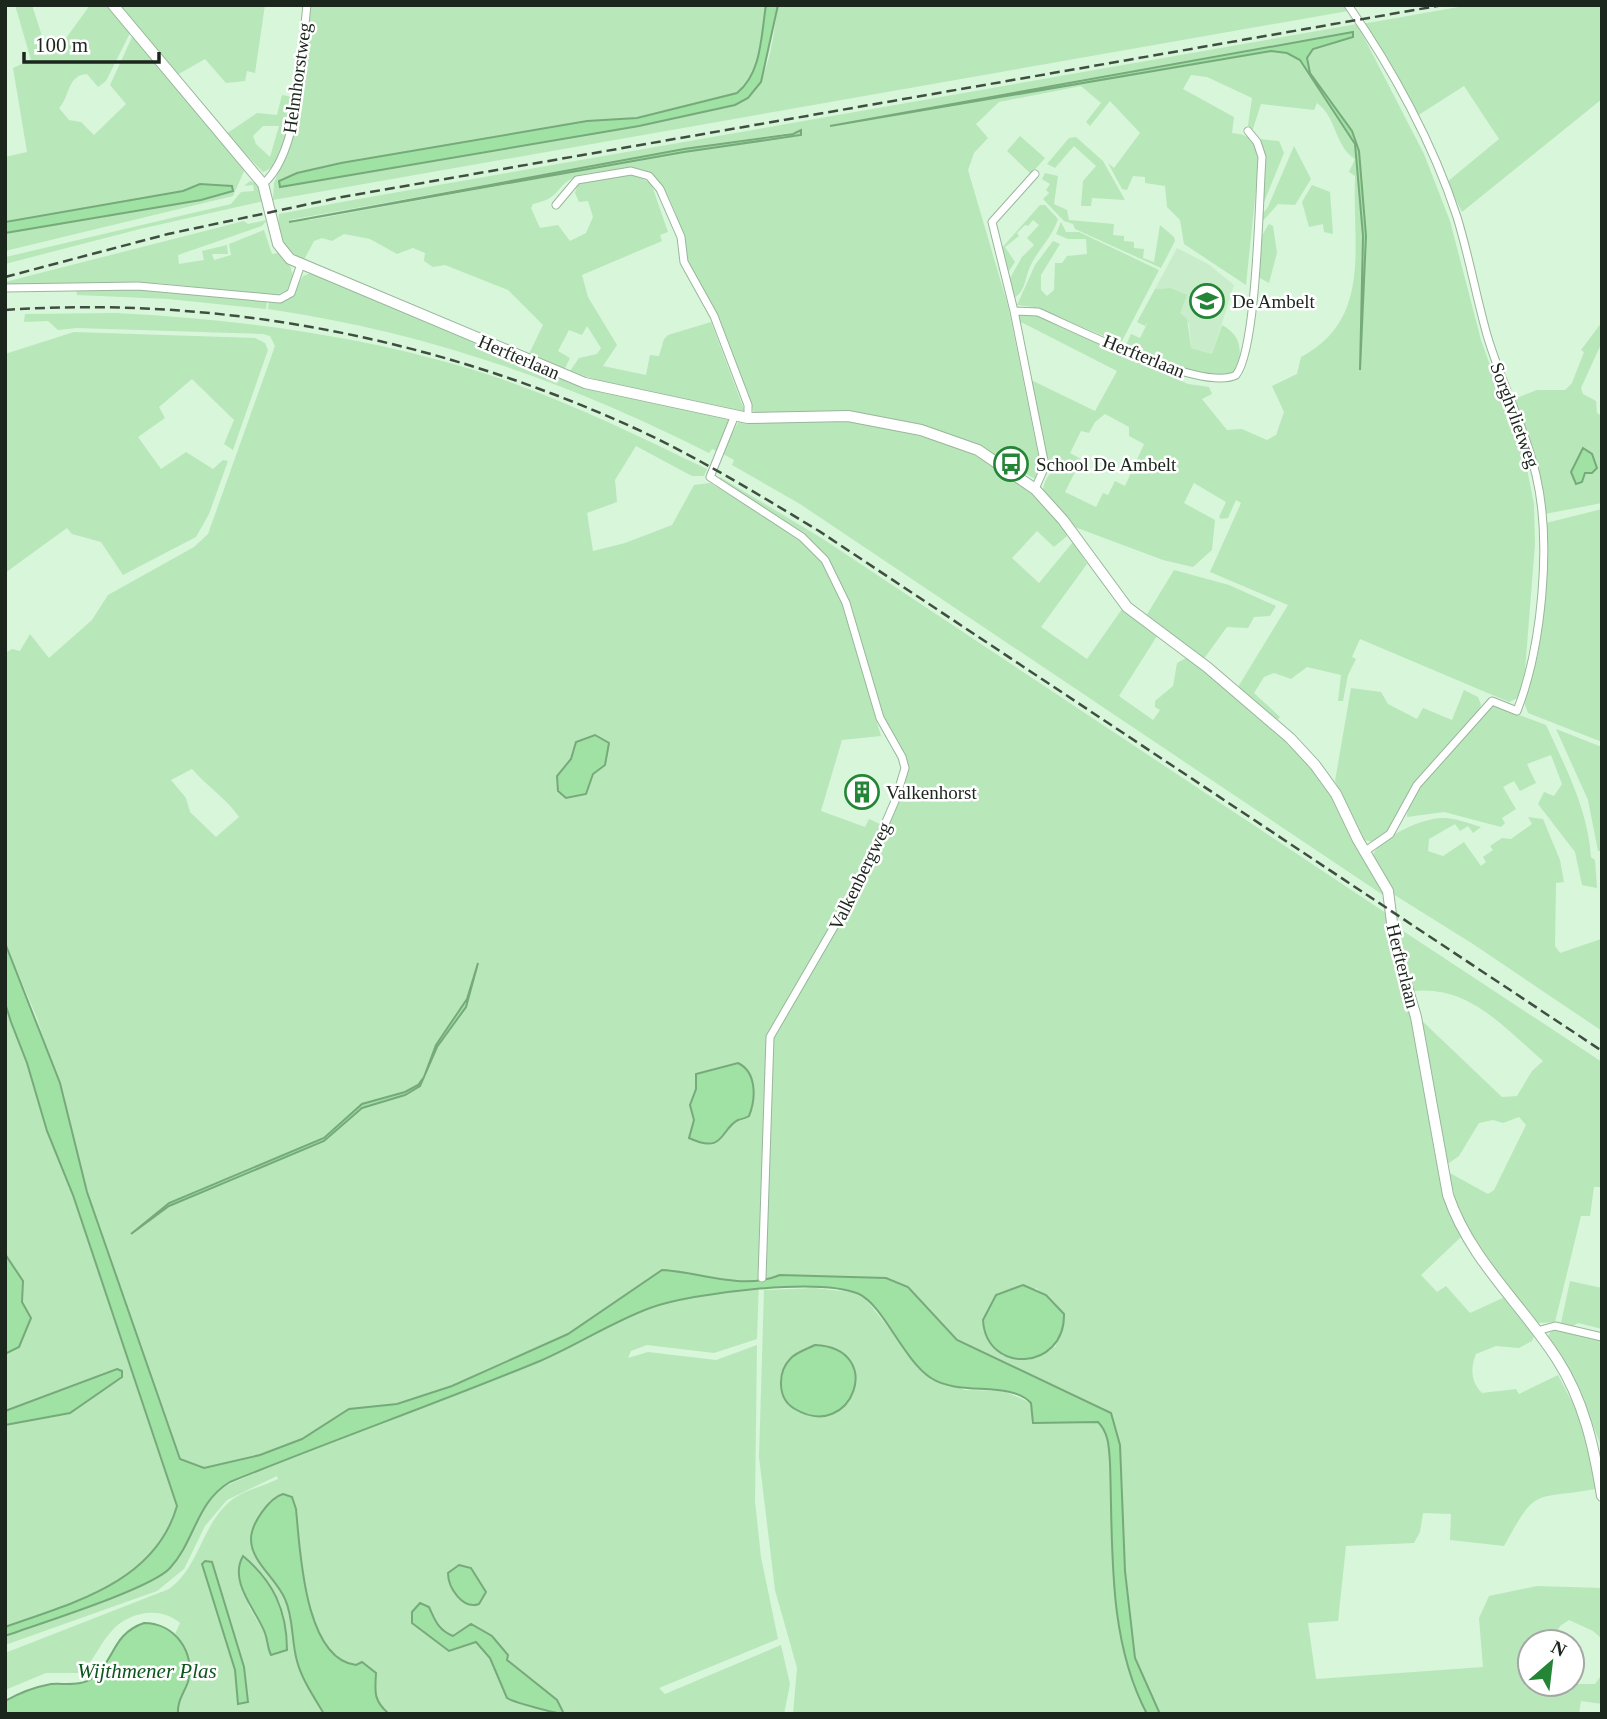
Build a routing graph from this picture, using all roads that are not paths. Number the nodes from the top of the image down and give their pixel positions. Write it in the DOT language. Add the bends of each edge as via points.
graph roads {
  1 [pos="113,5"];
  2 [pos="307,5"];
  3 [pos="1348,5"];
  4 [pos="1248,131"];
  5 [pos="1035,174"];
  6 [pos="263,184"];
  7 [pos="556,205"];
  8 [pos="301,264"];
  9 [pos="5,288"];
  10 [pos="1014,311"];
  11 [pos="735,415"];
  12 [pos="748,418"];
  13 [pos="1035,489"];
  14 [pos="1364,852"];
  15 [pos="762,1278"];
  16 [pos="1537,1331"];
  17 [pos="1602,1336"];
  18 [pos="1602,1496"];
  1 -- 6 [label="street, Herfterlaan"];
  2 -- 6 [label="street, Helmhorstweg" via="287,145"];
  3 -- 14 [label="street, Sorghvlietweg" via="1425,139 1457,215 1489,341 1537,476 1543,536 1537,639 1517,710 1492,701 1417,785 1390,834"];
  4 -- 10 [label="street, Herfterlaan" via="1258,142 1262,157 1254,302 1236,375 1220,380 1192,376 1034,311"];
  5 -- 10 [label="street" via="992,222"];
  6 -- 8 [label="street, Herfterlaan" via="278,244"];
  7 -- 12 [label="street" via="577,180 631,171 656,183 681,237 684,262 719,328 748,405"];
  8 -- 9 [label="street" via="291,293 280,299 117,285"];
  8 -- 11 [label="street, Herfterlaan" via="572,379"];
  10 -- 13 [label="street" via="1045,466"];
  11 -- 12 [label="street, Herfterlaan"];
  11 -- 15 [label="street, Valkenbergweg" via="710,477 802,537 825,560 846,603 880,718 905,768 860,882 771,1037"];
  12 -- 13 [label="street, Herfterlaan" via="838,415 921,430 978,450"];
  13 -- 14 [label="street, Herfterlaan" via="1127,607 1207,667 1315,765 1336,794"];
  14 -- 16 [label="street, Herfterlaan" via="1388,891 1395,946 1416,1017 1454,1213 1483,1264"];
  16 -- 17 [label="street" via="1555,1326"];
  16 -- 18 [label="street, Herfterlaan" via="1576,1394 1593,1443"];
}
